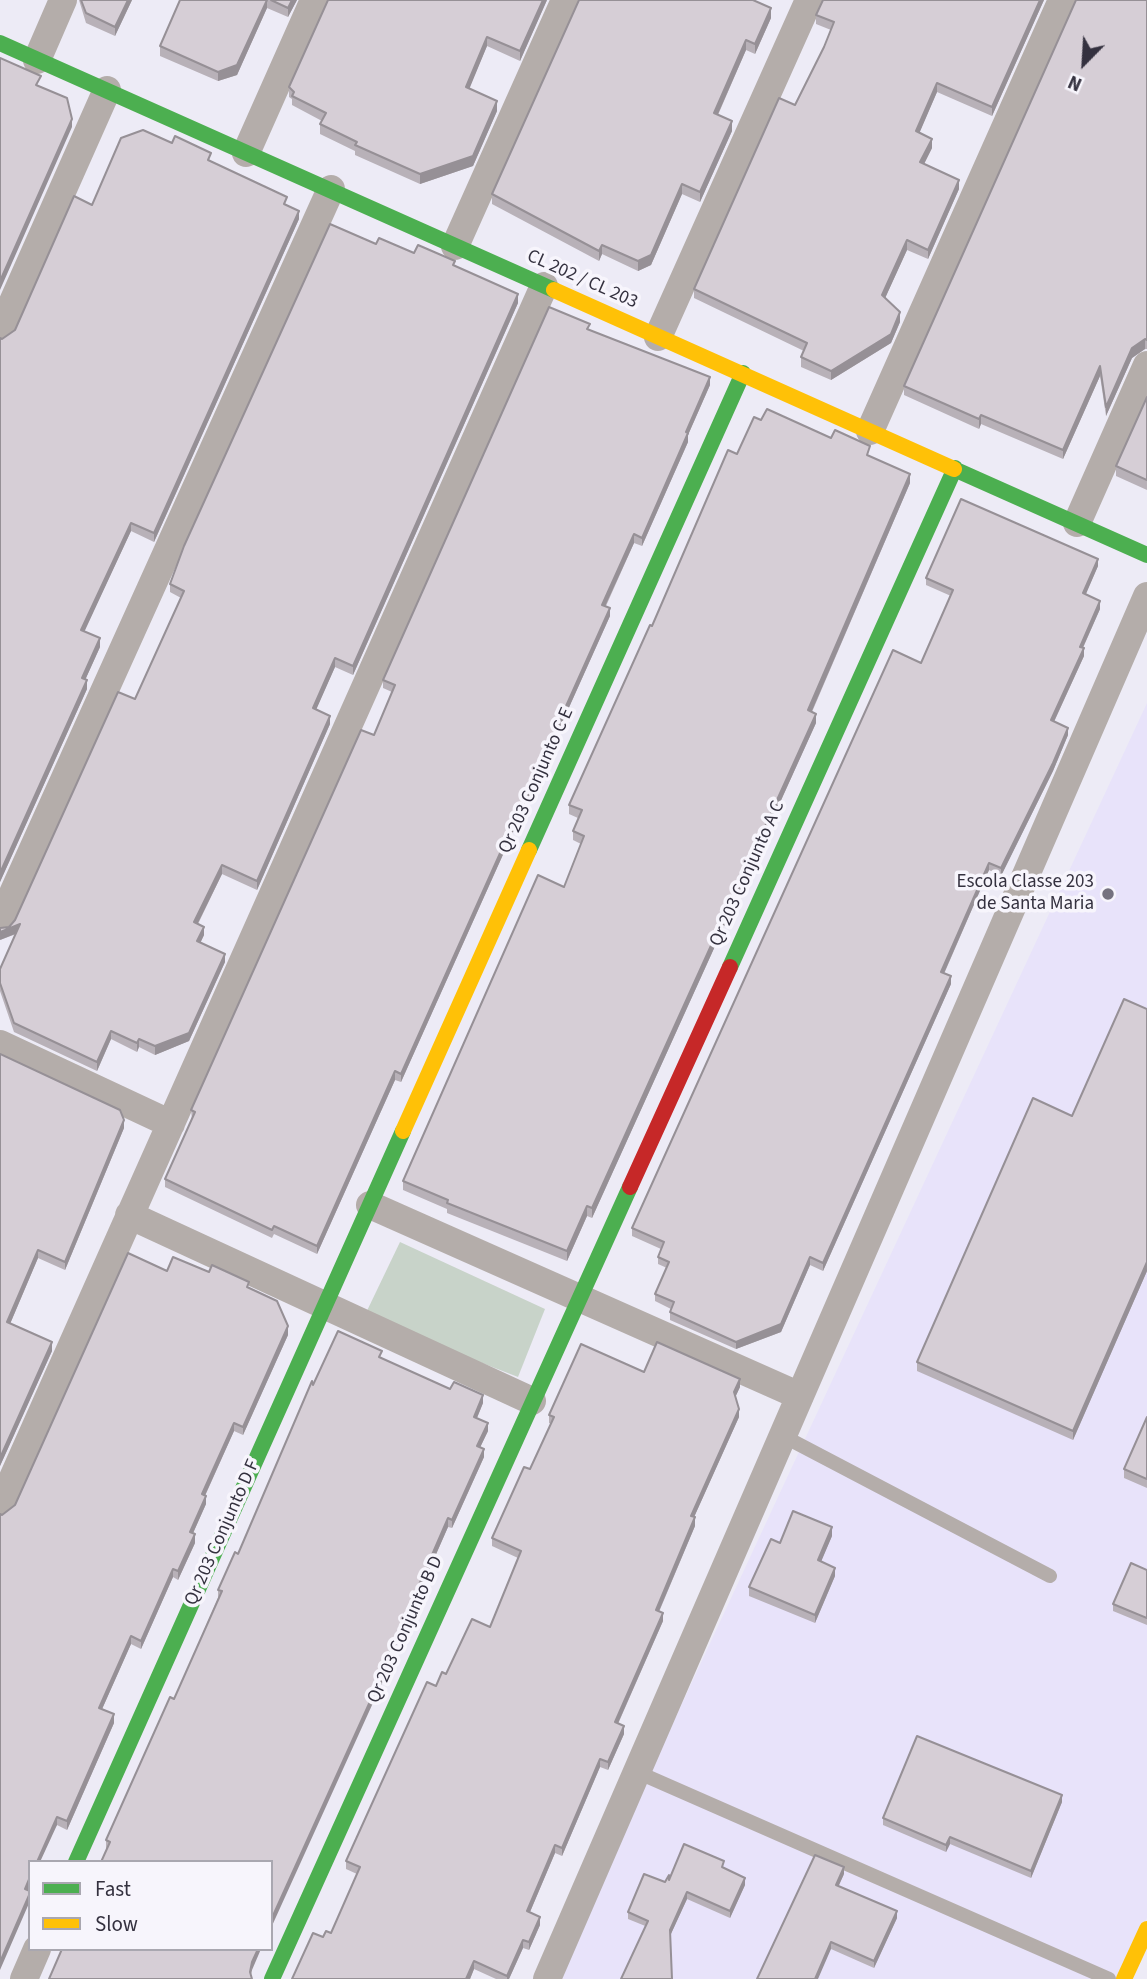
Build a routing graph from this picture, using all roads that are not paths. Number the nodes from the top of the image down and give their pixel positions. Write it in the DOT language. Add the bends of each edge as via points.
graph roads {
  1 [pos="63,0"];
  2 [pos="314,0"];
  3 [pos="565,0"];
  4 [pos="808,0"];
  5 [pos="1062,0"];
  6 [pos="0,43"];
  7 [pos="37,60"];
  8 [pos="107,90"];
  9 [pos="246,153"];
  10 [pos="331,189"];
  11 [pos="455,246"];
  12 [pos="544,286"];
  13 [pos="0,331"];
  14 [pos="659,337"];
  15 [pos="1147,365"];
  16 [pos="743,373"];
  17 [pos="870,431"];
  18 [pos="955,468"];
  19 [pos="1077,523"];
  20 [pos="1147,555"];
  21 [pos="1147,596"];
  22 [pos="0,922"];
  23 [pos="0,1044"];
  24 [pos="171,1124"];
  25 [pos="370,1205"];
  26 [pos="130,1215"];
  27 [pos="579,1298"];
  28 [pos="325,1304"];
  29 [pos="800,1396"];
  30 [pos="532,1401"];
  31 [pos="783,1436"];
  32 [pos="0,1507"];
  33 [pos="1050,1576"];
  34 [pos="637,1772"];
  35 [pos="77,1860"];
  36 [pos="1147,1929"];
  37 [pos="36,1951"];
  38 [pos="24,1979"];
  39 [pos="272,1979"];
  40 [pos="547,1979"];
  41 [pos="1109,1979"];
  42 [pos="1124,1979"];
  1 -- 7 [label="street"];
  2 -- 9 [label="street"];
  3 -- 11 [label="street"];
  4 -- 14 [label="street"];
  5 -- 17 [label="street"];
  6 -- 7 [label="street, CL 202 / CL 203"];
  7 -- 8 [label="street, CL 202 / CL 203"];
  8 -- 9 [label="street, CL 202 / CL 203"];
  8 -- 13 [label="street"];
  9 -- 10 [label="street, CL 202 / CL 203"];
  10 -- 11 [label="street, CL 202 / CL 203"];
  10 -- 22 [label="street"];
  11 -- 12 [label="street, CL 202 / CL 203"];
  12 -- 14 [label="street, CL 202 / CL 203"];
  12 -- 24 [label="street"];
  14 -- 16 [label="street, CL 202 / CL 203"];
  15 -- 19 [label="street"];
  16 -- 17 [label="street, CL 202 / CL 203"];
  16 -- 25 [label="street, Qr 203 Conjunto C E"];
  17 -- 18 [label="street, CL 202 / CL 203"];
  18 -- 19 [label="street, CL 202 / CL 203"];
  18 -- 27 [label="street, Qr 203 Conjunto A C"];
  19 -- 20 [label="street, CL 202 / CL 203"];
  21 -- 29 [label="street"];
  23 -- 24 [label="street"];
  24 -- 26 [label="street"];
  25 -- 27 [label="street"];
  25 -- 28 [label="street, Qr 203 Conjunto D F"];
  26 -- 28 [label="street"];
  26 -- 32 [label="street"];
  27 -- 29 [label="street"];
  27 -- 30 [label="street, Qr 203 Conjunto B D"];
  28 -- 30 [label="street"];
  28 -- 35 [label="street, Qr 203 Conjunto D F"];
  29 -- 31 [label="street"];
  30 -- 39 [label="street, Qr 203 Conjunto B D"];
  31 -- 33 [label="lane"];
  31 -- 34 [label="street"];
  34 -- 40 [label="street"];
  34 -- 41 [label="lane"];
  36 -- 42 [label="street"];
  37 -- 38 [label="street"];
}
